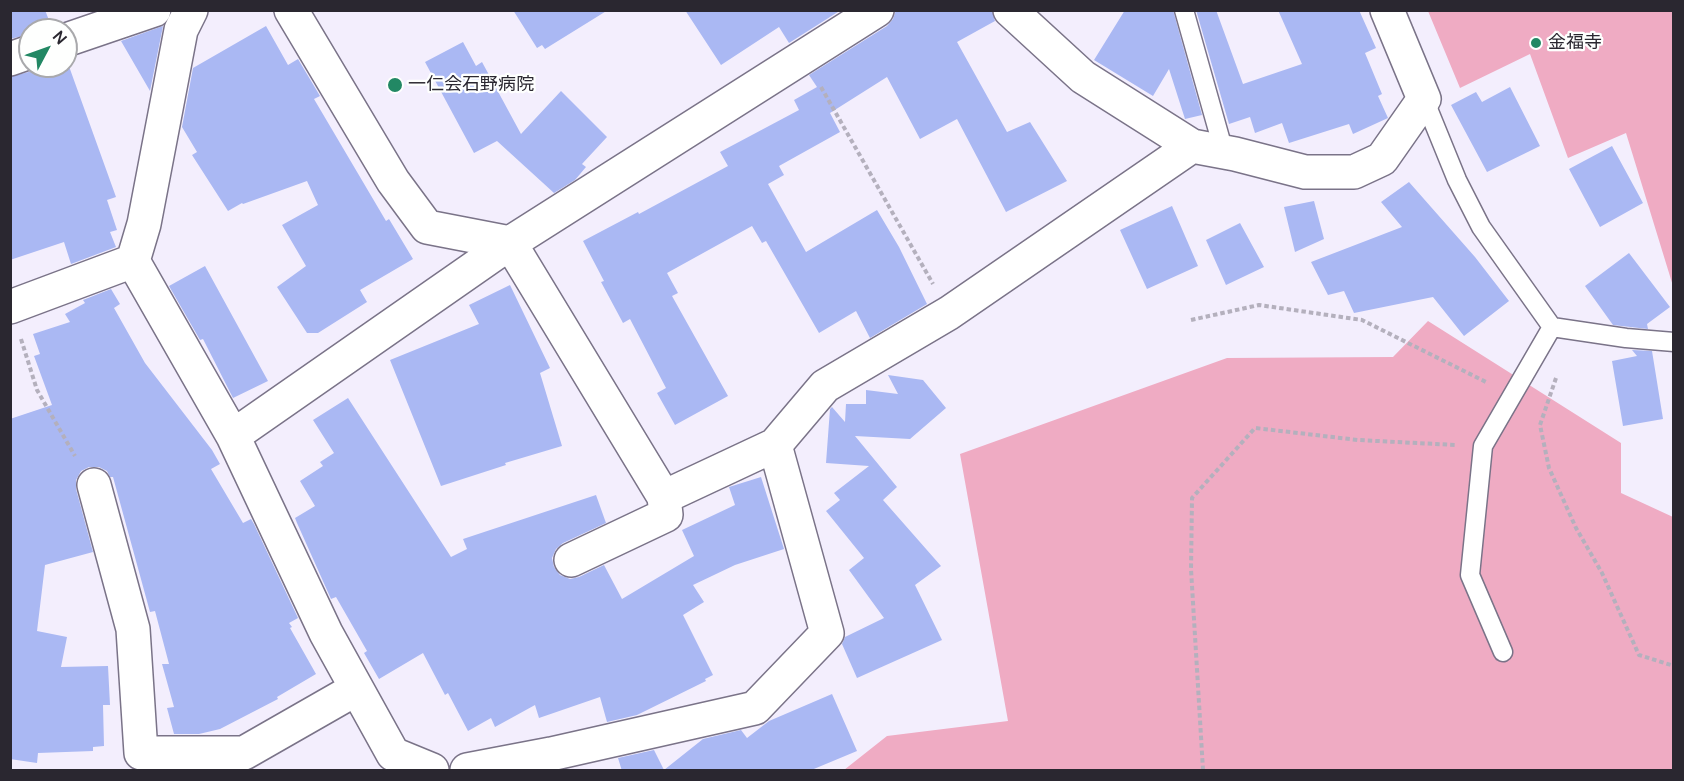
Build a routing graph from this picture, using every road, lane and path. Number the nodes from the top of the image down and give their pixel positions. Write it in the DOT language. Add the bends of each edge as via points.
graph roads {
  1 [pos="154,10"];
  2 [pos="191,10"];
  3 [pos="291,10"];
  4 [pos="877,10"];
  5 [pos="1010,10"];
  6 [pos="1184,10"];
  7 [pos="1387,10"];
  8 [pos="78,36"];
  9 [pos="804,56"];
  10 [pos="1424,99"];
  11 [pos="1192,146"];
  12 [pos="1224,152"];
  13 [pos="510,243"];
  14 [pos="133,261"];
  15 [pos="11,306"];
  16 [pos="950,313"];
  17 [pos="1191,320"];
  18 [pos="1552,327"];
  19 [pos="1674,342"];
  20 [pos="1512,396"];
  21 [pos="233,436"];
  22 [pos="775,445"];
  23 [pos="1483,446"];
  24 [pos="94,485"];
  25 [pos="664,497"];
  26 [pos="571,560"];
  27 [pos="1503,652"];
  28 [pos="1674,666"];
  29 [pos="356,689"];
  30 [pos="551,762"];
  31 [pos="424,769"];
  32 [pos="467,771"];
  33 [pos="1203,771"];
  1 -- 8 [label="street"];
  2 -- 14 [label="street" via="181,30 144,224"];
  3 -- 13 [label="street" via="393,181 427,227"];
  4 -- 9 [label="street"];
  5 -- 11 [label="street" via="1083,77"];
  6 -- 12 [label="lane"];
  7 -- 10 [label="street"];
  9 -- 13 [label="street"];
  9 -- 16 [label="path"];
  10 -- 12 [label="street" via="1382,159 1354,172 1305,172"];
  10 -- 18 [label="lane" via="1481,227"];
  11 -- 12 [label="street"];
  11 -- 16 [label="street"];
  13 -- 21 [label="street"];
  13 -- 25 [label="street"];
  14 -- 15 [label="street"];
  14 -- 21 [label="street"];
  15 -- 24 [label="path" via="37,390"];
  16 -- 22 [label="street" via="825,386"];
  17 -- 20 [label="path" via="1259,305 1362,320"];
  18 -- 19 [label="lane"];
  18 -- 20 [label="lane"];
  18 -- 28 [label="path" via="1558,372 1540,425 1550,468 1639,655"];
  20 -- 23 [label="lane"];
  21 -- 29 [label="street"];
  22 -- 25 [label="street"];
  22 -- 30 [label="street" via="828,633 755,708"];
  23 -- 27 [label="lane" via="1470,575"];
  23 -- 33 [label="path" via="1358,440 1255,428 1192,498 1191,568"];
  24 -- 29 [label="street" via="133,629 141,753 244,753"];
  25 -- 26 [label="street" via="666,515"];
  29 -- 31 [label="street" via="393,754"];
  30 -- 32 [label="street"];
}
